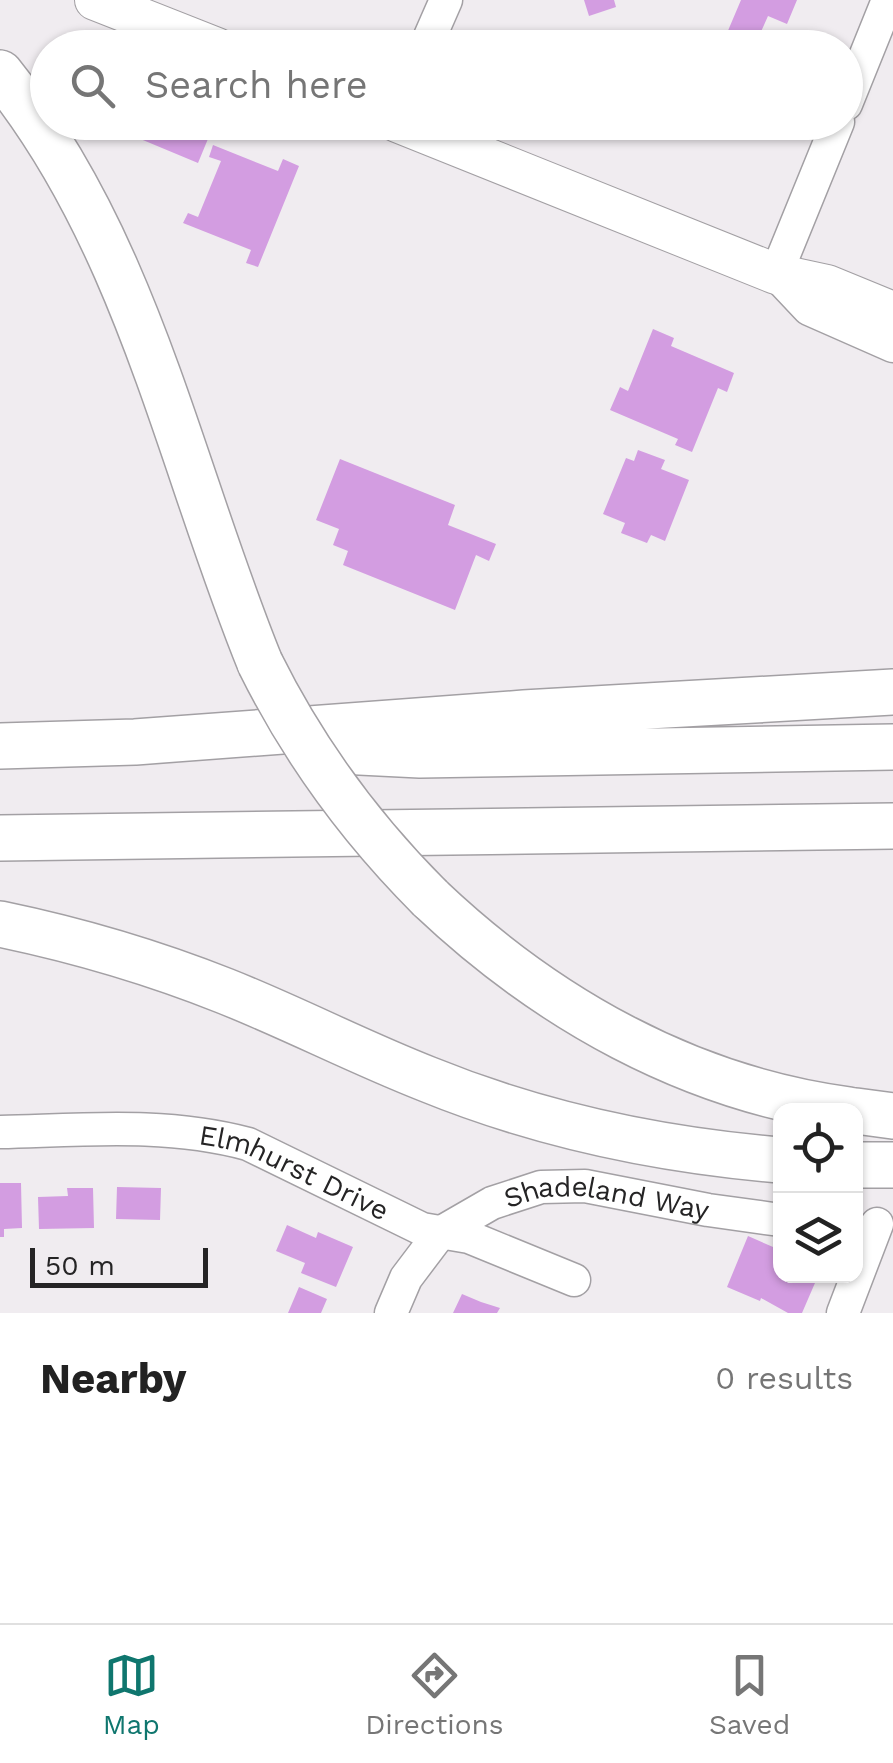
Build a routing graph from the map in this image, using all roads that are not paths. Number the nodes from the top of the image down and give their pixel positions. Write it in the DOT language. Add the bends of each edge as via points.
graph roads {
  1 [pos="95,0"];
  2 [pos="446,0"];
  3 [pos="888,0"];
  4 [pos="171,30"];
  5 [pos="433,30"];
  6 [pos="863,62"];
  7 [pos="0,73"];
  8 [pos="30,116"];
  9 [pos="47,140"];
  10 [pos="443,140"];
  11 [pos="831,140"];
  12 [pos="776,274"];
  13 [pos="893,312"];
  14 [pos="893,346"];
  15 [pos="893,692"];
  16 [pos="136,742"];
  17 [pos="0,746"];
  18 [pos="893,747"];
  19 [pos="893,826"];
  20 [pos="0,838"];
  21 [pos="0,924"];
  22 [pos="806,1103"];
  23 [pos="863,1112"];
  24 [pos="893,1116"];
  25 [pos="0,1132"];
  26 [pos="773,1159"];
  27 [pos="863,1164"];
  28 [pos="893,1164"];
  29 [pos="773,1219"];
  30 [pos="875,1224"];
  31 [pos="440,1234"];
  32 [pos="574,1280"];
  33 [pos="391,1313"];
  34 [pos="843,1313"];
  1 -- 4 [label="main road"];
  2 -- 5 [label="street"];
  3 -- 6 [label="street"];
  7 -- 8 [label="highway, bridge"];
  9 -- 22 [label="highway, bridge" via="102,237 140,330 260,663 329,782 430,898 496,956 604,1030 681,1065"];
  10 -- 12 [label="main road"];
  11 -- 12 [label="street"];
  12 -- 13 [label="main road" via="827,285"];
  12 -- 14 [label="street" via="809,309"];
  15 -- 16 [label="highway"];
  16 -- 17 [label="highway"];
  16 -- 18 [label="highway" via="420,755"];
  19 -- 20 [label="highway"];
  21 -- 26 [label="highway" via="190,977 426,1079 545,1120 672,1147"];
  23 -- 24 [label="highway"];
  25 -- 31 [label="street, Elmhurst Drive" via="210,1134 248,1144"];
  27 -- 28 [label="highway"];
  29 -- 31 [label="street, Shadeland Way" via="559,1186 505,1198"];
  30 -- 34 [label="street"];
  31 -- 32 [label="street, Elmhurst Drive" via="470,1237"];
  31 -- 33 [label="street" via="406,1278"];
}
